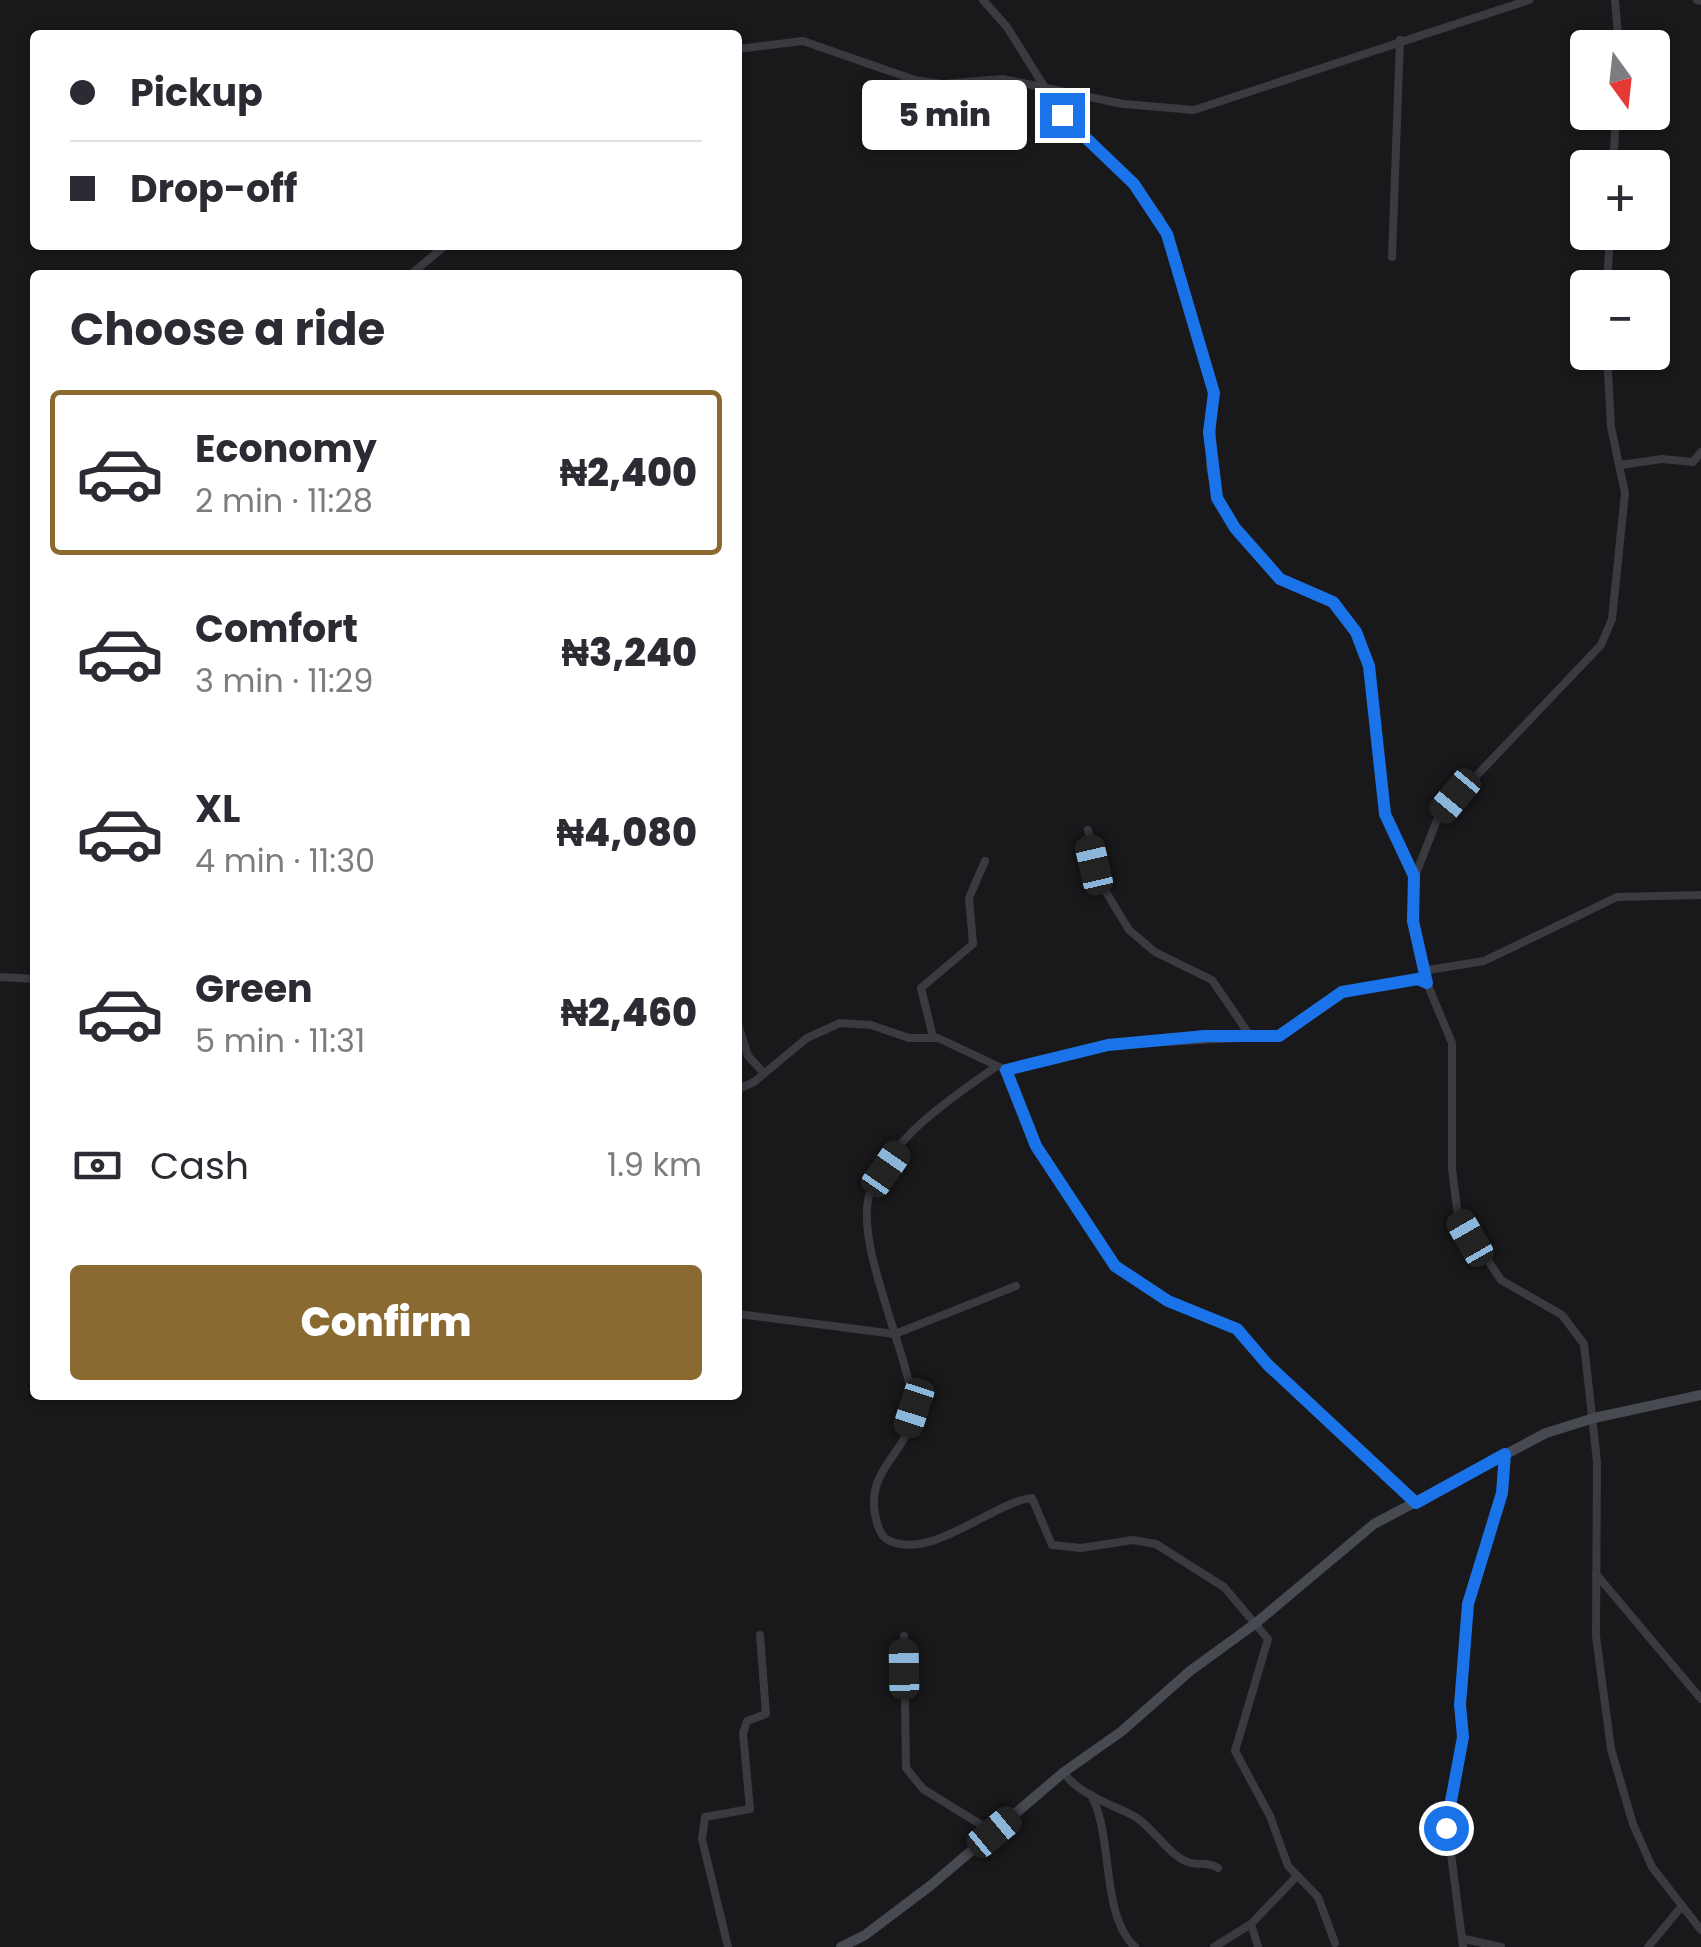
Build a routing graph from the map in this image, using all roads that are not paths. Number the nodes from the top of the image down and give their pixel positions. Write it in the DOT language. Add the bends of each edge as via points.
graph roads {
  1 [pos="983,0"];
  2 [pos="1529,0"];
  3 [pos="1616,0"];
  4 [pos="1618,30"];
  5 [pos="1400,40"];
  6 [pos="742,49"];
  7 [pos="1049,88"];
  8 [pos="440,250"];
  9 [pos="1392,257"];
  10 [pos="416,270"];
  11 [pos="1607,370"];
  12 [pos="1701,452"];
  13 [pos="1693,462"];
  14 [pos="1620,465"];
  15 [pos="1701,469"];
  16 [pos="1088,830"];
  17 [pos="985,861"];
  18 [pos="1414,876"];
  19 [pos="1701,895"];
  20 [pos="1422,971"];
  21 [pos="0,977"];
  22 [pos="30,979"];
  23 [pos="1427,983"];
  24 [pos="742,1037"];
  25 [pos="933,1037"];
  26 [pos="1251,1037"];
  27 [pos="994,1068"];
  28 [pos="1006,1070"];
  29 [pos="764,1073"];
  30 [pos="742,1087"];
  31 [pos="1016,1286"];
  32 [pos="742,1315"];
  33 [pos="895,1334"];
  34 [pos="1701,1395"];
  35 [pos="1594,1418"];
  36 [pos="1505,1454"];
  37 [pos="1416,1503"];
  38 [pos="1596,1574"];
  39 [pos="1256,1623"];
  40 [pos="760,1635"];
  41 [pos="904,1636"];
  42 [pos="1701,1699"];
  43 [pos="1064,1772"];
  44 [pos="1091,1795"];
  45 [pos="994,1832"];
  46 [pos="1218,1868"];
  47 [pos="1297,1876"];
  48 [pos="1682,1906"];
  49 [pos="1251,1924"];
  50 [pos="1701,1930"];
  51 [pos="865,1936"];
  52 [pos="1335,1943"];
  53 [pos="1463,1943"];
  54 [pos="728,1947"];
  55 [pos="841,1947"];
  56 [pos="872,1947"];
  57 [pos="1135,1947"];
  58 [pos="1214,1947"];
  59 [pos="1258,1947"];
  60 [pos="1501,1947"];
  61 [pos="1648,1947"];
  1 -- 7 [label="street"];
  2 -- 5 [label="street"];
  3 -- 4 [label="street"];
  5 -- 7 [label="street" via="1194,110"];
  5 -- 9 [label="street"];
  6 -- 7 [label="street" via="803,41 915,80 1003,79"];
  7 -- 18 [label="street" via="1062,115 1134,184 1167,234 1214,393 1209,432 1217,498 1280,579 1333,602 1356,632 1369,666 1385,814"];
  8 -- 10 [label="street"];
  11 -- 14 [label="street"];
  12 -- 13 [label="street"];
  13 -- 14 [label="street" via="1662,458"];
  13 -- 15 [label="street"];
  14 -- 18 [label="street" via="1622,540 1612,619 1601,645 1439,816"];
  16 -- 26 [label="street" via="1103,887 1129,930 1155,952 1212,980"];
  17 -- 25 [label="street" via="969,898 973,944 921,988"];
  18 -- 20 [label="street"];
  19 -- 20 [label="street" via="1617,897 1484,961"];
  20 -- 23 [label="street"];
  21 -- 22 [label="street"];
  23 -- 26 [label="street" via="1342,992 1288,1032"];
  23 -- 35 [label="street" via="1452,1042 1458,1216 1501,1280 1544,1302 1574,1328 1584,1344"];
  24 -- 29 [label="street"];
  25 -- 27 [label="street"];
  25 -- 29 [label="street" via="840,1023 807,1038"];
  26 -- 28 [label="street" via="1108,1045"];
  27 -- 28 [label="street"];
  27 -- 33 [label="street" via="917,1124 870,1192 870,1244"];
  28 -- 37 [label="street" via="1036,1146 1115,1266 1168,1301 1237,1329"];
  29 -- 30 [label="street"];
  31 -- 33 [label="street"];
  32 -- 33 [label="street"];
  33 -- 39 [label="street" via="914,1408 873,1493 888,1541 945,1538 1032,1498 1052,1546 1156,1544 1224,1587"];
  34 -- 35 [label="main road"];
  35 -- 36 [label="main road"];
  35 -- 38 [label="street"];
  36 -- 37 [label="main road"];
  36 -- 53 [label="street" via="1502,1493 1468,1604 1463,1737 1446,1814"];
  37 -- 39 [label="main road" via="1357,1536"];
  38 -- 42 [label="street"];
  38 -- 48 [label="street" via="1596,1636 1611,1749 1632,1824 1652,1868"];
  39 -- 43 [label="main road"];
  39 -- 47 [label="street" via="1268,1638 1266,1655 1235,1751"];
  40 -- 54 [label="street" via="766,1714 747,1721 743,1733 750,1809 711,1813 702,1839"];
  41 -- 45 [label="street" via="906,1768 923,1789"];
  43 -- 44 [label="street"];
  43 -- 45 [label="main road"];
  44 -- 46 [label="street" via="1144,1824 1184,1860"];
  44 -- 57 [label="street" via="1104,1826 1103,1855 1119,1924"];
  45 -- 51 [label="main road"];
  47 -- 49 [label="street"];
  47 -- 52 [label="street" via="1318,1897"];
  48 -- 50 [label="street"];
  48 -- 61 [label="street"];
  49 -- 58 [label="street"];
  49 -- 59 [label="street"];
  51 -- 55 [label="main road"];
  51 -- 56 [label="street"];
  53 -- 60 [label="street"];
}
